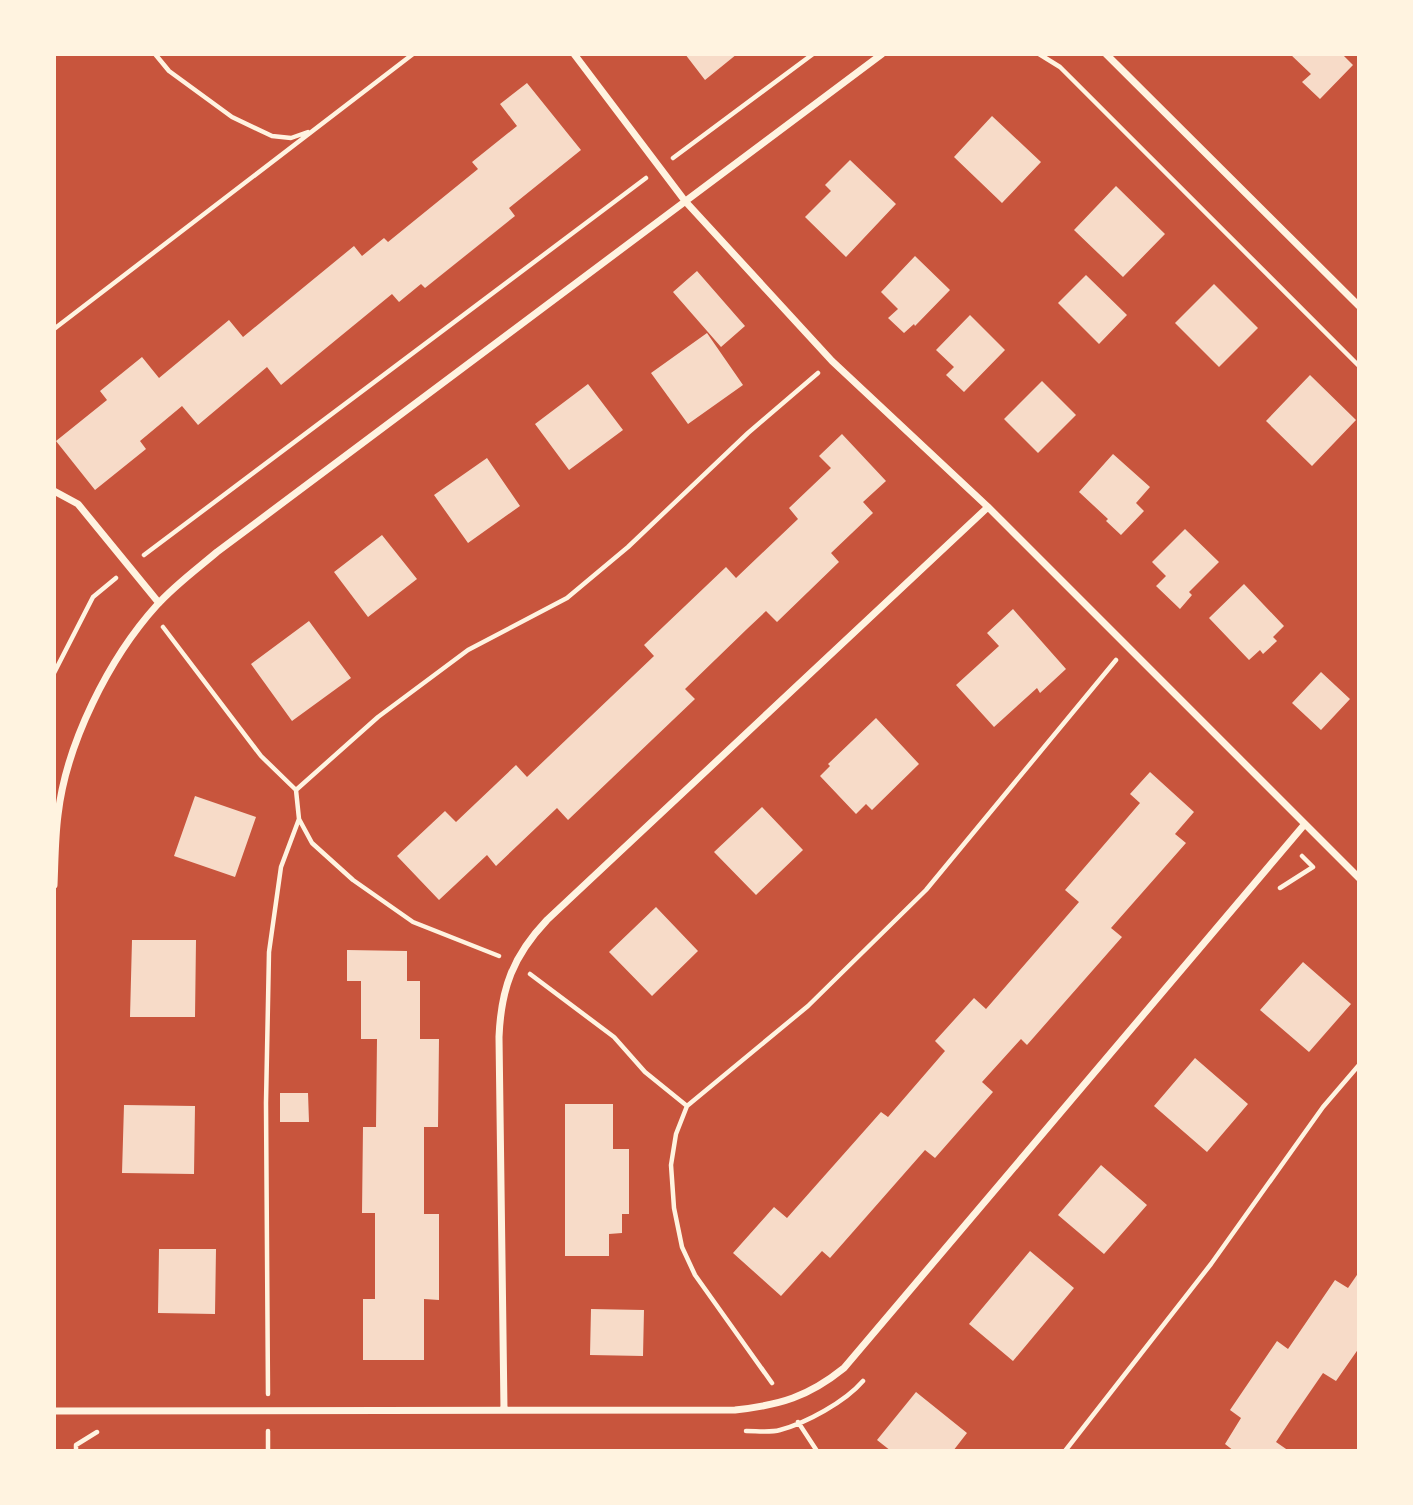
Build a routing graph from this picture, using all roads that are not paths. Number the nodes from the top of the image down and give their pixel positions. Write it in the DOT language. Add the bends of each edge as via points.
graph roads {
  1 [pos="574,54"];
  2 [pos="882,54"];
  3 [pos="1106,54"];
  4 [pos="685,201"];
  5 [pos="1359,306"];
  6 [pos="54,491"];
  7 [pos="988,507"];
  8 [pos="159,603"];
  9 [pos="1304,825"];
  10 [pos="1359,878"];
  11 [pos="54,885"];
  12 [pos="504,1409"];
  13 [pos="54,1411"];
  1 -- 4 [label="street"];
  2 -- 4 [label="street"];
  3 -- 5 [label="street"];
  4 -- 7 [label="street" via="832,360"];
  4 -- 8 [label="street" via="217,552"];
  6 -- 8 [label="street" via="78,504"];
  7 -- 9 [label="street"];
  7 -- 12 [label="street" via="547,920 515,962 503,999 499,1037"];
  8 -- 11 [label="street" via="110,673 74,748 58,814"];
  9 -- 10 [label="street"];
  9 -- 12 [label="street" via="844,1368 817,1388 785,1401 735,1410"];
  12 -- 13 [label="street"];
}
